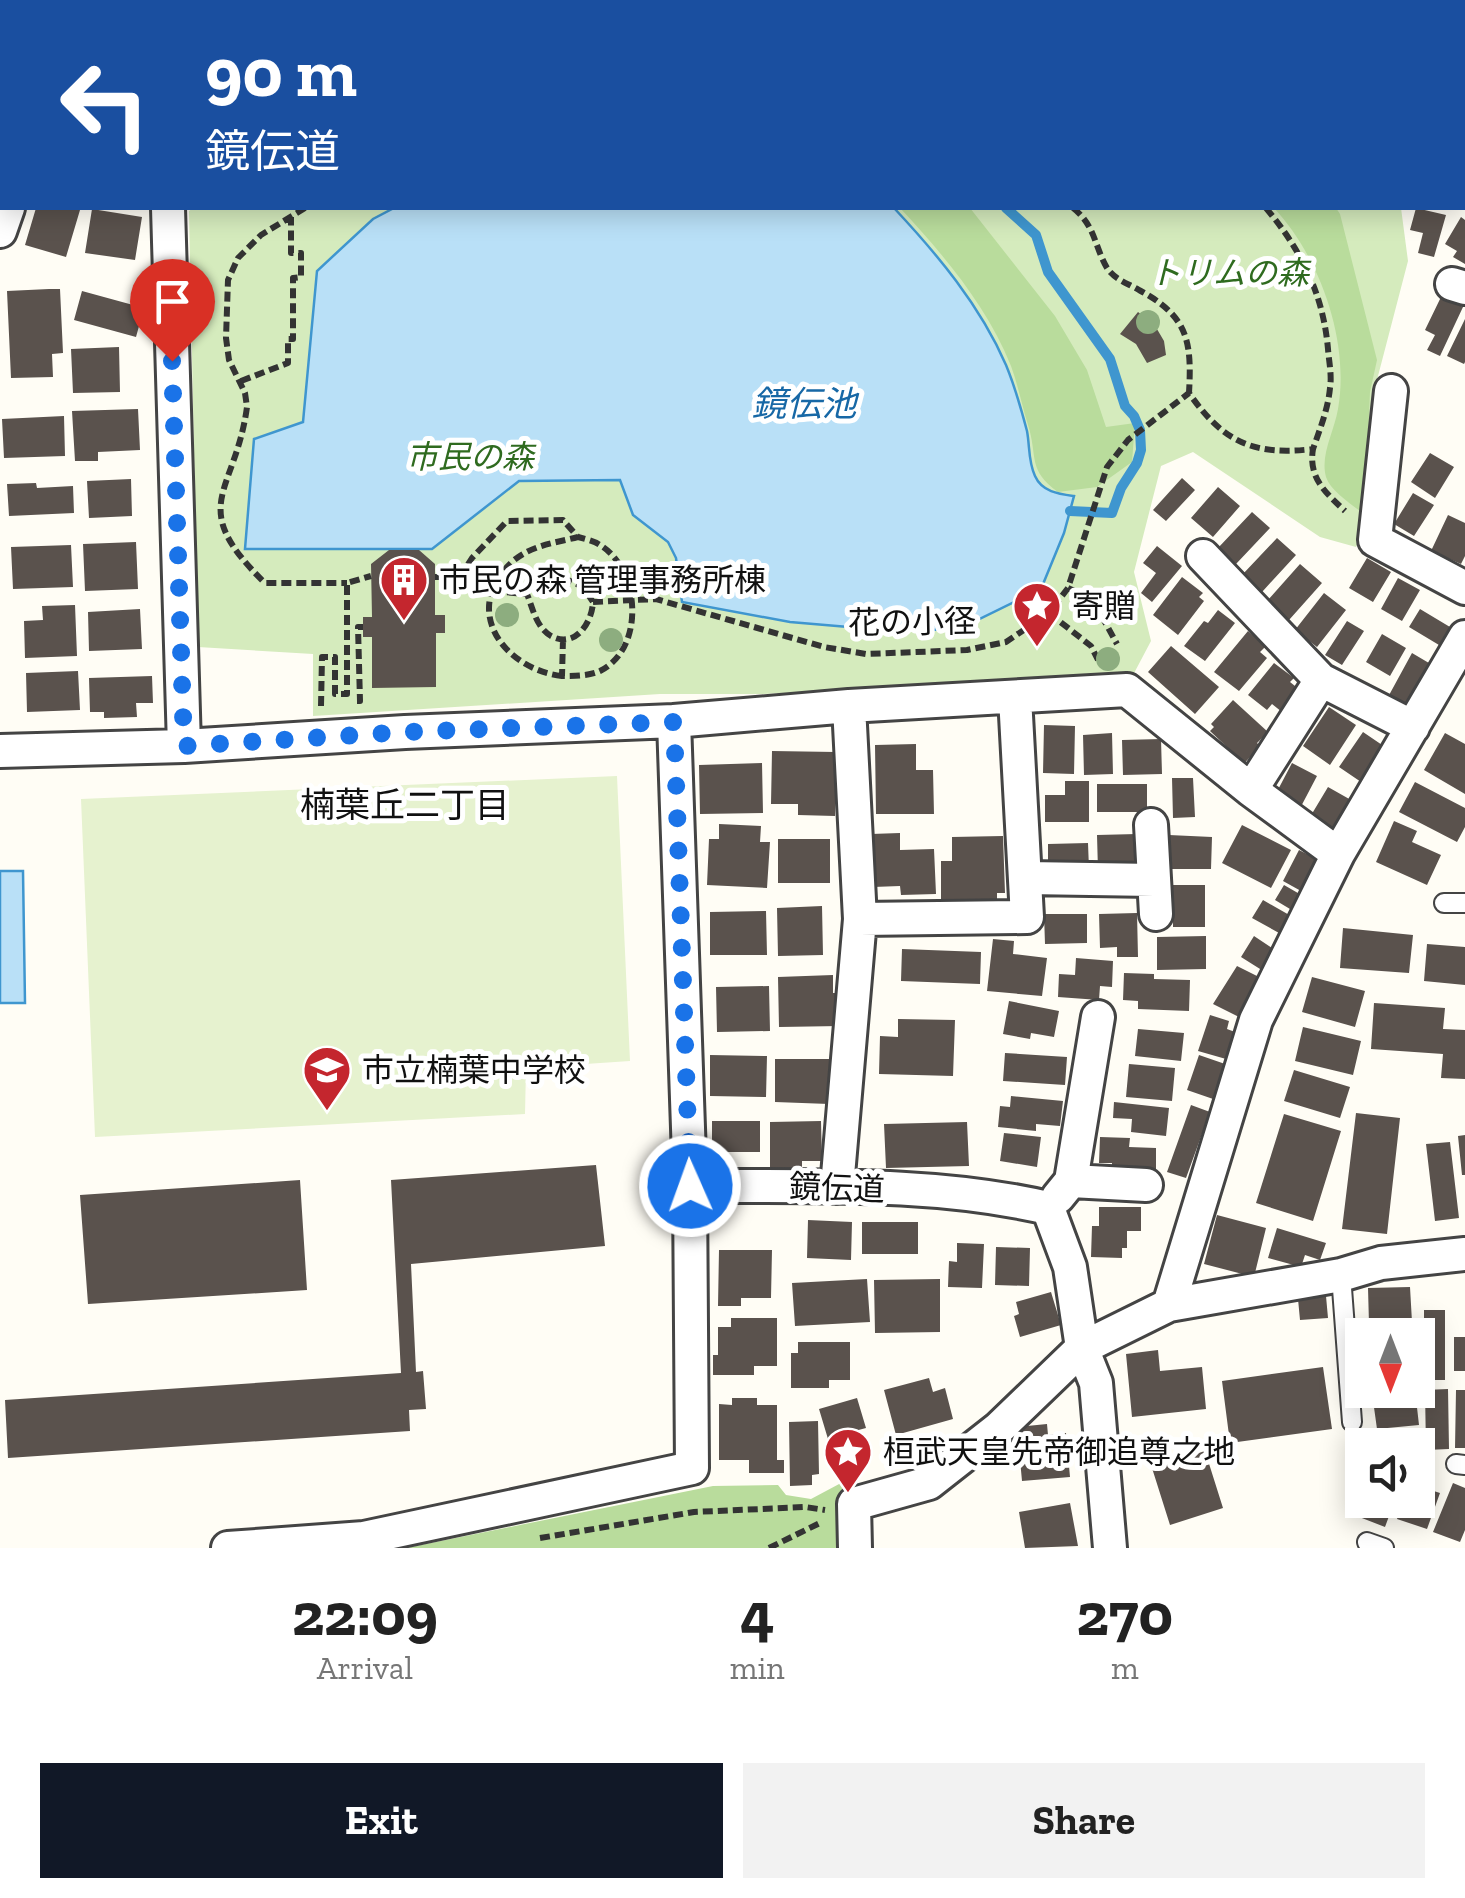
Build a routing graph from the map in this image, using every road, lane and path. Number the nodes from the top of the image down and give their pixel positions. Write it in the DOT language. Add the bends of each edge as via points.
graph roads {
  1 [pos="168,210"];
  2 [pos="300,210"];
  3 [pos="1076,210"];
  4 [pos="1267,210"];
  5 [pos="291,216"];
  6 [pos="242,381"];
  7 [pos="1391,391"];
  8 [pos="1189,393"];
  9 [pos="1313,449"];
  10 [pos="578,537"];
  11 [pos="1375,540"];
  12 [pos="1203,556"];
  13 [pos="372,576"];
  14 [pos="460,577"];
  15 [pos="436,578"];
  16 [pos="347,583"];
  17 [pos="1068,588"];
  18 [pos="1465,588"];
  19 [pos="492,590"];
  20 [pos="526,594"];
  21 [pos="632,601"];
  22 [pos="593,602"];
  23 [pos="1050,613"];
  24 [pos="363,628"];
  25 [pos="1465,636"];
  26 [pos="563,639"];
  27 [pos="1117,644"];
  28 [pos="1090,646"];
  29 [pos="562,676"];
  30 [pos="1322,680"];
  31 [pos="1015,696"];
  32 [pos="321,702"];
  33 [pos="849,706"];
  34 [pos="674,722"];
  35 [pos="1412,727"];
  36 [pos="321,737"];
  37 [pos="184,746"];
  38 [pos="0,751"];
  39 [pos="1251,790"];
  40 [pos="1151,825"];
  41 [pos="1338,854"];
  42 [pos="1026,878"];
  43 [pos="1154,880"];
  44 [pos="1444,903"];
  45 [pos="1465,903"];
  46 [pos="1156,914"];
  47 [pos="860,919"];
  48 [pos="1098,1017"];
  49 [pos="1072,1181"];
  50 [pos="1146,1185"];
  51 [pos="690,1186"];
  52 [pos="837,1187"];
  53 [pos="1048,1208"];
  54 [pos="1465,1254"];
  55 [pos="1340,1276"];
  56 [pos="1169,1306"];
  57 [pos="1082,1348"];
  58 [pos="1352,1422"];
  59 [pos="534,1538"];
  60 [pos="364,1543"];
  61 [pos="228,1548"];
  62 [pos="770,1548"];
  63 [pos="855,1548"];
  64 [pos="1110,1548"];
  1 -- 37 [label="street"];
  2 -- 5 [label="path"];
  3 -- 8 [label="path" via="1096,236 1107,268 1181,324 1192,354"];
  4 -- 9 [label="path" via="1303,260 1326,321 1331,384"];
  5 -- 6 [label="path" via="238,258 228,280 229,360"];
  5 -- 6 [label="path" via="291,253 301,253 301,277 293,278 288,362"];
  6 -- 16 [label="path" via="245,418 221,496 222,530 265,583"];
  7 -- 11 [label="street"];
  8 -- 9 [label="path" via="1208,420 1244,446"];
  8 -- 17 [label="path" via="1128,440 1107,468"];
  9 -- 11 [label="path" via="1320,487"];
  10 -- 14 [label="path" via="563,520 507,521"];
  10 -- 19 [label="path" via="534,547 511,563"];
  10 -- 21 [label="path" via="602,546 621,570"];
  11 -- 18 [label="street"];
  12 -- 30 [label="street"];
  13 -- 16 [label="path"];
  14 -- 15 [label="path"];
  14 -- 19 [label="path"];
  16 -- 32 [label="path" via="347,694 336,694 336,657 322,657"];
  17 -- 23 [label="path"];
  17 -- 27 [label="path" via="1093,600"];
  19 -- 20 [label="path"];
  19 -- 29 [label="path" via="492,631 502,645 527,668"];
  20 -- 22 [label="path" via="568,580"];
  20 -- 26 [label="path" via="540,625"];
  21 -- 22 [label="path, 花の小径"];
  21 -- 23 [label="path, 花の小径" via="656,599 866,654 1006,642"];
  21 -- 29 [label="path" via="630,634 611,662 598,672"];
  22 -- 26 [label="path" via="581,634"];
  23 -- 28 [label="path"];
  24 -- 32 [label="path" via="360,700"];
  25 -- 35 [label="street"];
  26 -- 29 [label="path"];
  30 -- 35 [label="street"];
  30 -- 39 [label="street"];
  31 -- 33 [label="street"];
  31 -- 39 [label="street" via="1106,685 1128,690"];
  31 -- 42 [label="street"];
  32 -- 36 [label="path"];
  33 -- 34 [label="street"];
  33 -- 47 [label="street"];
  34 -- 36 [label="street"];
  34 -- 51 [label="street"];
  35 -- 41 [label="street"];
  36 -- 37 [label="street"];
  37 -- 38 [label="street"];
  39 -- 41 [label="street"];
  40 -- 43 [label="street"];
  41 -- 56 [label="street" via="1256,1020"];
  42 -- 43 [label="street"];
  42 -- 47 [label="street" via="1028,916"];
  43 -- 46 [label="street"];
  44 -- 45 [label="lane"];
  47 -- 52 [label="street"];
  48 -- 49 [label="street"];
  49 -- 50 [label="street"];
  49 -- 53 [label="street"];
  51 -- 52 [label="street, 鏡伝道"];
  51 -- 60 [label="street" via="692,1468"];
  52 -- 53 [label="street, 鏡伝道" via="994,1196"];
  53 -- 57 [label="street" via="1070,1268"];
  54 -- 55 [label="street" via="1381,1263"];
  55 -- 56 [label="street"];
  55 -- 58 [label="lane"];
  56 -- 57 [label="street"];
  57 -- 63 [label="street" via="999,1428 929,1483 854,1504"];
  57 -- 64 [label="street" via="1096,1383"];
  59 -- 62 [label="path" via="694,1512 805,1507 835,1515"];
  60 -- 61 [label="street"];
}
